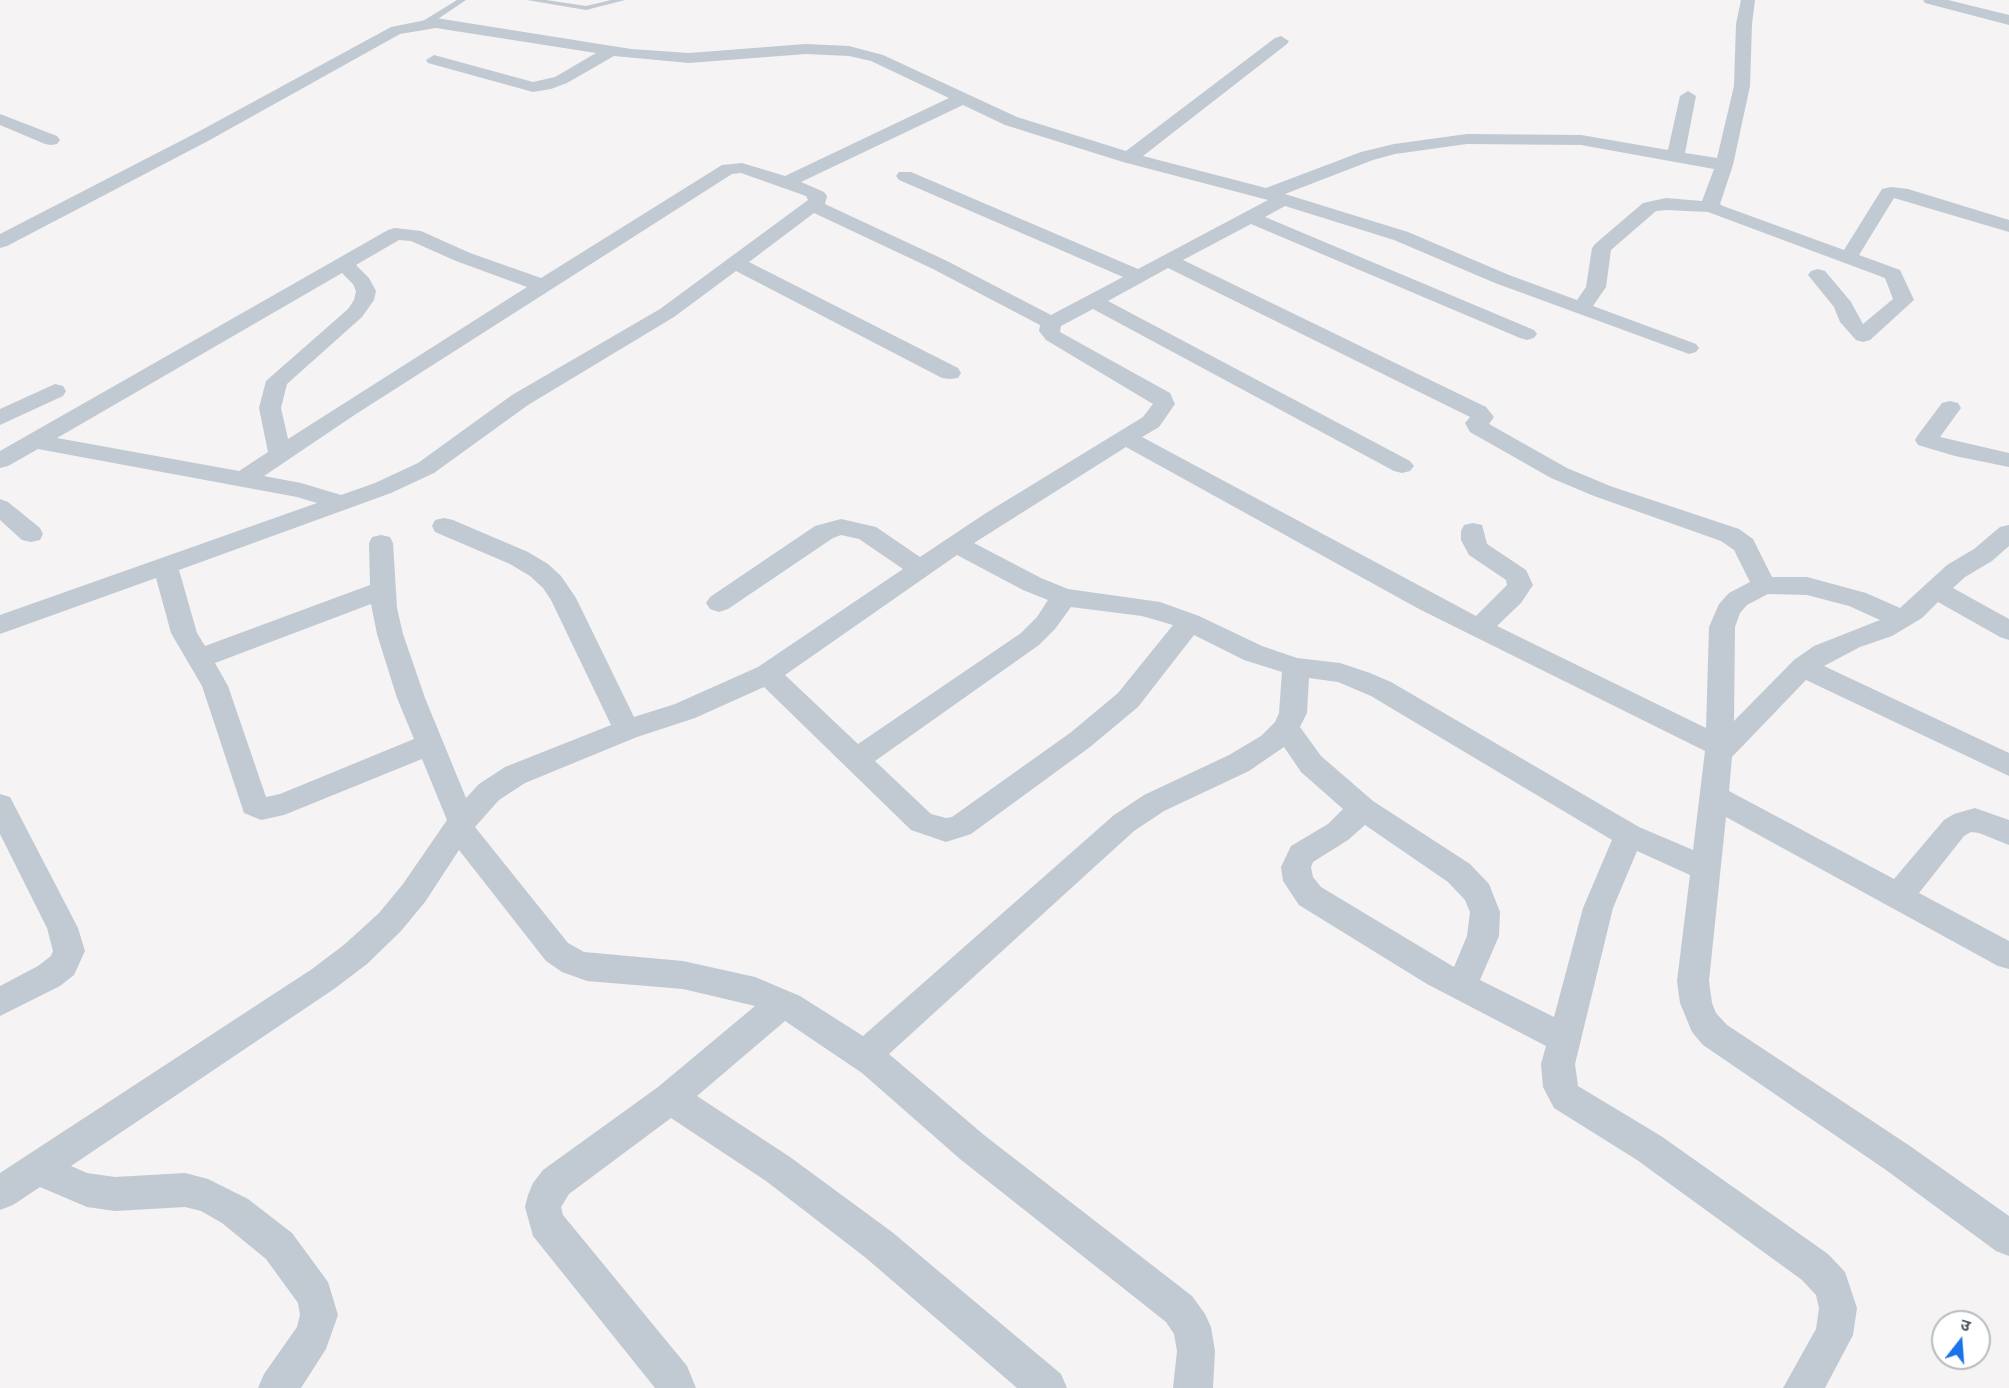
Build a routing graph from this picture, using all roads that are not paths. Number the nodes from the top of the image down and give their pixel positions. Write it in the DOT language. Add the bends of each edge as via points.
graph roads {
  1 [pos="462,0"];
  2 [pos="531,0"];
  3 [pos="621,0"];
  4 [pos="1748,0"];
  5 [pos="1930,0"];
  6 [pos="2009,20"];
  7 [pos="420,25"];
  8 [pos="1281,41"];
  9 [pos="610,52"];
  10 [pos="434,60"];
  11 [pos="1688,96"];
  12 [pos="963,98"];
  13 [pos="0,119"];
  14 [pos="51,140"];
  15 [pos="1676,156"];
  16 [pos="1129,158"];
  17 [pos="1724,165"];
  18 [pos="905,176"];
  19 [pos="786,182"];
  20 [pos="1276,196"];
  21 [pos="813,206"];
  22 [pos="1712,207"];
  23 [pos="1250,217"];
  24 [pos="2009,226"];
  25 [pos="0,243"];
  26 [pos="1848,258"];
  27 [pos="0,260"];
  28 [pos="1167,260"];
  29 [pos="343,263"];
  30 [pos="736,263"];
  31 [pos="1818,275"];
  32 [pos="1138,276"];
  33 [pos="543,286"];
  34 [pos="1092,300"];
  35 [pos="1582,307"];
  36 [pos="1051,323"];
  37 [pos="1527,334"];
  38 [pos="1689,348"];
  39 [pos="950,373"];
  40 [pos="55,391"];
  41 [pos="1950,408"];
  42 [pos="0,418"];
  43 [pos="1125,437"];
  44 [pos="34,441"];
  45 [pos="280,455"];
  46 [pos="2009,460"];
  47 [pos="0,461"];
  48 [pos="1402,466"];
  49 [pos="244,479"];
  50 [pos="341,503"];
  51 [pos="0,507"];
  52 [pos="444,526"];
  53 [pos="1473,531"];
  54 [pos="2009,533"];
  55 [pos="31,534"];
  56 [pos="381,543"];
  57 [pos="955,544"];
  58 [pos="165,565"];
  59 [pos="919,568"];
  60 [pos="1764,585"];
  61 [pos="383,590"];
  62 [pos="1936,590"];
  63 [pos="1064,597"];
  64 [pos="718,603"];
  65 [pos="1901,619"];
  66 [pos="1190,622"];
  67 [pos="0,625"];
  68 [pos="1478,628"];
  69 [pos="2009,631"];
  70 [pos="200,658"];
  71 [pos="1296,666"];
  72 [pos="1803,667"];
  73 [pos="766,674"];
  74 [pos="1286,728"];
  75 [pos="627,730"];
  76 [pos="431,744"];
  77 [pos="1719,750"];
  78 [pos="856,760"];
  79 [pos="2009,765"];
  80 [pos="1714,797"];
  81 [pos="0,805"];
  82 [pos="1363,809"];
  83 [pos="460,824"];
  84 [pos="2009,833"];
  85 [pos="1629,835"];
  86 [pos="1706,869"];
  87 [pos="1898,896"];
  88 [pos="2009,956"];
  89 [pos="1462,986"];
  90 [pos="0,1002"];
  91 [pos="782,1002"];
  92 [pos="1564,1039"];
  93 [pos="864,1056"];
  94 [pos="670,1098"];
  95 [pos="39,1167"];
  96 [pos="0,1193"];
  97 [pos="2009,1238"];
  98 [pos="279,1388"];
  99 [pos="676,1388"];
  100 [pos="1047,1388"];
  101 [pos="1193,1388"];
  102 [pos="1803,1388"];
  1 -- 7 [label="lane"];
  2 -- 3 [label="lane" via="586,8"];
  4 -- 17 [label="street" via="1742,86"];
  5 -- 6 [label="street"];
  7 -- 9 [label="street"];
  7 -- 25 [label="street" via="396,30"];
  7 -- 27 [label="street" via="405,38 221,141"];
  8 -- 16 [label="street"];
  9 -- 10 [label="street" via="561,80 533,87"];
  9 -- 12 [label="street" via="689,58 806,49 849,51 877,58"];
  11 -- 15 [label="street"];
  12 -- 16 [label="street" via="1011,121"];
  12 -- 19 [label="street"];
  13 -- 14 [label="street"];
  15 -- 17 [label="street"];
  15 -- 20 [label="street" via="1581,140 1467,139 1367,156"];
  16 -- 20 [label="street"];
  17 -- 22 [label="street"];
  18 -- 32 [label="street"];
  19 -- 21 [label="street" via="818,196"];
  19 -- 33 [label="street" via="742,168 728,169"];
  20 -- 23 [label="street"];
  20 -- 35 [label="street" via="1401,236 1502,279"];
  21 -- 30 [label="street"];
  21 -- 36 [label="street" via="940,265"];
  22 -- 26 [label="street"];
  22 -- 35 [label="street" via="1650,207 1602,248 1596,286"];
  23 -- 28 [label="street"];
  23 -- 37 [label="street"];
  24 -- 26 [label="street" via="1892,192"];
  26 -- 31 [label="street" via="1893,274 1904,300 1863,336"];
  28 -- 32 [label="street"];
  28 -- 60 [label="street" via="1478,412 1483,417 1476,423 1478,427 1567,477 1730,535 1744,545"];
  29 -- 33 [label="street" via="387,237 408,233"];
  29 -- 44 [label="street"];
  29 -- 45 [label="street" via="362,282 364,300 355,313 278,381 270,408"];
  30 -- 39 [label="street"];
  30 -- 50 [label="street" via="667,313 520,400 426,468"];
  32 -- 34 [label="street"];
  33 -- 45 [label="street"];
  34 -- 36 [label="street"];
  34 -- 48 [label="street"];
  35 -- 38 [label="street"];
  36 -- 43 [label="street" via="1049,331 1053,336 1162,398 1161,412"];
  40 -- 42 [label="street"];
  41 -- 46 [label="street" via="1926,440"];
  43 -- 57 [label="street"];
  43 -- 68 [label="street"];
  44 -- 47 [label="street"];
  44 -- 49 [label="street"];
  45 -- 49 [label="street"];
  49 -- 50 [label="street" via="301,490"];
  50 -- 58 [label="street"];
  51 -- 55 [label="street"];
  52 -- 75 [label="street" via="519,558 552,582"];
  53 -- 68 [label="street" via="1478,549 1517,576 1520,585"];
  54 -- 62 [label="street"];
  56 -- 61 [label="street"];
  57 -- 59 [label="street"];
  57 -- 63 [label="street"];
  58 -- 67 [label="street"];
  58 -- 70 [label="street" via="184,633"];
  59 -- 64 [label="street" via="867,533 841,526 824,532"];
  59 -- 73 [label="street"];
  60 -- 65 [label="street" via="1830,590"];
  60 -- 77 [label="street" via="1738,599 1728,610 1722,627"];
  61 -- 70 [label="street"];
  61 -- 76 [label="street" via="399,665"];
  62 -- 65 [label="street"];
  62 -- 69 [label="street"];
  63 -- 66 [label="street" via="1142,607"];
  63 -- 78 [label="street" via="1030,639"];
  65 -- 72 [label="street" via="1883,630 1823,652"];
  66 -- 71 [label="street" via="1253,653"];
  66 -- 78 [label="street" via="1128,700 1080,740 961,826 946,830 921,822"];
  68 -- 77 [label="street"];
  70 -- 76 [label="street" via="224,711 250,796 261,809 284,804"];
  71 -- 74 [label="street" via="1293,713"];
  71 -- 85 [label="street" via="1340,673 1381,689"];
  72 -- 77 [label="street"];
  72 -- 79 [label="street"];
  73 -- 75 [label="street" via="684,711"];
  73 -- 78 [label="street"];
  74 -- 82 [label="street" via="1328,782"];
  74 -- 93 [label="street" via="1239,763 1154,803 1124,823"];
  75 -- 83 [label="street" via="515,774 489,792"];
  76 -- 83 [label="street"];
  77 -- 80 [label="street"];
  80 -- 86 [label="street"];
  80 -- 87 [label="street"];
  81 -- 90 [label="street" via="62,928 69,951 63,965 49,976"];
  82 -- 89 [label="street" via="1460,873 1478,892 1485,912 1483,936"];
  82 -- 89 [label="street" via="1338,832 1302,854 1296,867 1298,881 1310,896 1330,910"];
  83 -- 91 [label="street" via="540,932 557,952 573,962 587,967 718,981"];
  83 -- 95 [label="street" via="414,892 356,954 324,980"];
  84 -- 87 [label="street" via="1975,820 1964,822 1954,828"];
  85 -- 86 [label="street"];
  85 -- 92 [label="street" via="1598,908"];
  86 -- 97 [label="street" via="1693,981 1704,1022 1715,1035"];
  87 -- 88 [label="street"];
  89 -- 92 [label="street"];
  91 -- 93 [label="street"];
  91 -- 94 [label="street"];
  92 -- 102 [label="street" via="1558,1070 1566,1097 1658,1154 1815,1267 1832,1285 1838,1308 1834,1335"];
  93 -- 101 [label="street" via="972,1147 1179,1310 1192,1327 1196,1351"];
  94 -- 99 [label="street" via="556,1182 543,1207 546,1223 656,1357"];
  94 -- 100 [label="street" via="778,1169 879,1245"];
  95 -- 96 [label="street"];
  95 -- 98 [label="street" via="87,1190 115,1194 185,1190 208,1196 235,1211 279,1246 315,1295 319,1315 313,1336"];
}
